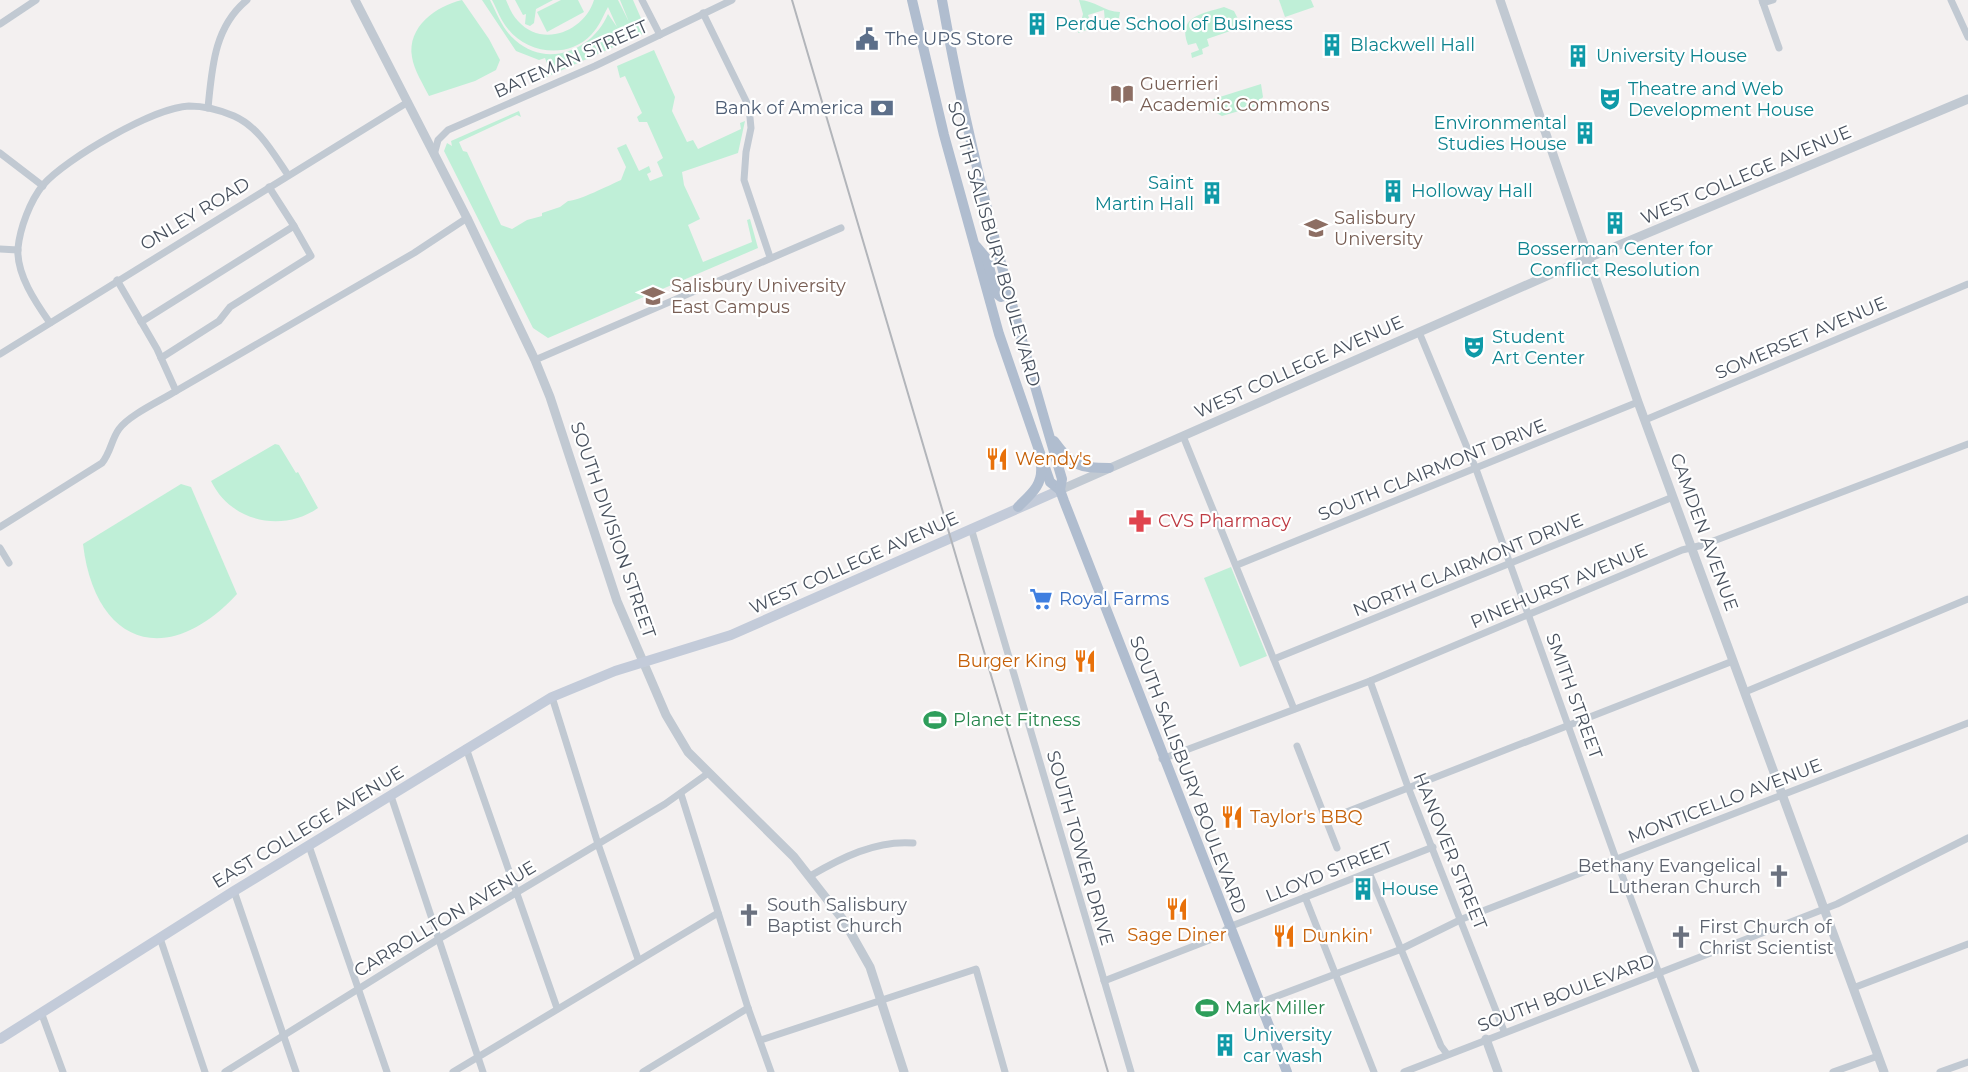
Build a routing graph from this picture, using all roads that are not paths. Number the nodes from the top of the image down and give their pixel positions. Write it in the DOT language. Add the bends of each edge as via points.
graph roads {
  1 [pos="36,0"];
  2 [pos="247,0"];
  3 [pos="355,0"];
  4 [pos="642,0"];
  5 [pos="732,0"];
  6 [pos="912,0"];
  7 [pos="942,0"];
  8 [pos="1500,0"];
  9 [pos="1773,0"];
  10 [pos="1951,0"];
  11 [pos="1763,2"];
  12 [pos="703,13"];
  13 [pos="0,24"];
  14 [pos="660,35"];
  15 [pos="1968,37"];
  16 [pos="1779,48"];
  17 [pos="1968,99"];
  18 [pos="408,102"];
  19 [pos="208,108"];
  20 [pos="0,153"];
  21 [pos="434,155"];
  22 [pos="288,175"];
  23 [pos="43,186"];
  24 [pos="269,187"];
  25 [pos="467,218"];
  26 [pos="294,226"];
  27 [pos="841,228"];
  28 [pos="974,244"];
  29 [pos="0,249"];
  30 [pos="18,250"];
  31 [pos="770,257"];
  32 [pos="1588,258"];
  33 [pos="117,280"];
  34 [pos="1968,284"];
  35 [pos="1008,295"];
  36 [pos="50,322"];
  37 [pos="141,322"];
  38 [pos="1419,332"];
  39 [pos="0,354"];
  40 [pos="161,358"];
  41 [pos="535,360"];
  42 [pos="176,391"];
  43 [pos="1638,402"];
  44 [pos="1645,420"];
  45 [pos="1049,435"];
  46 [pos="1183,436"];
  47 [pos="1968,444"];
  48 [pos="1041,456"];
  49 [pos="1109,468"];
  50 [pos="1476,469"];
  51 [pos="1060,490"];
  52 [pos="1674,497"];
  53 [pos="1018,507"];
  54 [pos="0,527"];
  55 [pos="971,528"];
  56 [pos="0,548"];
  57 [pos="1692,548"];
  58 [pos="9,563"];
  59 [pos="1511,564"];
  60 [pos="1237,565"];
  61 [pos="1968,599"];
  62 [pos="1529,616"];
  63 [pos="1274,659"];
  64 [pos="1733,661"];
  65 [pos="643,664"];
  66 [pos="1370,681"];
  67 [pos="1745,692"];
  68 [pos="552,697"];
  69 [pos="1294,709"];
  70 [pos="1968,723"];
  71 [pos="1569,726"];
  72 [pos="1297,746"];
  73 [pos="466,748"];
  74 [pos="1162,759"];
  75 [pos="707,774"];
  76 [pos="1408,787"];
  77 [pos="681,794"];
  78 [pos="1783,795"];
  79 [pos="391,796"];
  80 [pos="1326,820"];
  81 [pos="1968,838"];
  82 [pos="913,843"];
  83 [pos="598,844"];
  84 [pos="309,846"];
  85 [pos="1433,847"];
  86 [pos="1337,848"];
  87 [pos="1616,860"];
  88 [pos="1369,872"];
  89 [pos="810,876"];
  90 [pos="234,891"];
  91 [pos="517,892"];
  92 [pos="1305,897"];
  93 [pos="1824,908"];
  94 [pos="718,913"];
  95 [pos="1462,919"];
  96 [pos="1229,927"];
  97 [pos="160,938"];
  98 [pos="437,940"];
  99 [pos="1966,944"];
  100 [pos="1400,950"];
  101 [pos="1968,953"];
  102 [pos="638,959"];
  103 [pos="1659,972"];
  104 [pos="1335,973"];
  105 [pos="1104,981"];
  106 [pos="359,988"];
  107 [pos="1852,988"];
  108 [pos="882,1000"];
  109 [pos="1259,1003"];
  110 [pos="557,1008"];
  111 [pos="748,1008"];
  112 [pos="41,1012"];
  113 [pos="1504,1031"];
  114 [pos="283,1036"];
  115 [pos="0,1039"];
  116 [pos="1486,1039"];
  117 [pos="761,1040"];
  118 [pos="1447,1054"];
  119 [pos="1878,1056"];
  120 [pos="477,1057"];
  121 [pos="1968,1062"];
  122 [pos="63,1072"];
  123 [pos="205,1072"];
  124 [pos="225,1072"];
  125 [pos="296,1072"];
  126 [pos="387,1072"];
  127 [pos="453,1072"];
  128 [pos="483,1072"];
  129 [pos="643,1072"];
  130 [pos="771,1072"];
  131 [pos="904,1072"];
  132 [pos="1005,1072"];
  133 [pos="1131,1072"];
  134 [pos="1287,1072"];
  135 [pos="1374,1072"];
  136 [pos="1404,1072"];
  137 [pos="1497,1072"];
  138 [pos="1696,1072"];
  139 [pos="1833,1072"];
  140 [pos="1884,1072"];
  141 [pos="1940,1072"];
  1 -- 13 [label="street"];
  2 -- 19 [label="street" via="234,11 218,40"];
  3 -- 18 [label="street, SOUTH DIVISION STREET"];
  4 -- 14 [label="street"];
  5 -- 12 [label="street, BATEMAN STREET"];
  6 -- 28 [label="main road, SOUTH SALISBURY BOULEVARD"];
  7 -- 35 [label="main road, SOUTH SALISBURY BOULEVARD" via="956,79"];
  8 -- 32 [label="street, CAMDEN AVENUE"];
  9 -- 11 [label="street"];
  10 -- 15 [label="street"];
  11 -- 16 [label="street"];
  12 -- 14 [label="street, BATEMAN STREET"];
  12 -- 31 [label="street" via="749,107 751,128 744,180"];
  14 -- 21 [label="street, BATEMAN STREET" via="448,130 438,140"];
  17 -- 32 [label="street, WEST COLLEGE AVENUE"];
  18 -- 21 [label="street, SOUTH DIVISION STREET"];
  18 -- 22 [label="street, ONLEY ROAD"];
  19 -- 22 [label="street" via="235,116 255,130"];
  19 -- 23 [label="street" via="189,106 162,112 94,148"];
  20 -- 23 [label="street"];
  21 -- 25 [label="street, SOUTH DIVISION STREET"];
  22 -- 24 [label="street, ONLEY ROAD"];
  23 -- 30 [label="street" via="24,223"];
  24 -- 26 [label="street"];
  24 -- 33 [label="street, ONLEY ROAD"];
  25 -- 41 [label="street, SOUTH DIVISION STREET"];
  25 -- 42 [label="street" via="414,253"];
  26 -- 37 [label="street"];
  26 -- 40 [label="street" via="311,256 230,307 219,321"];
  27 -- 31 [label="street"];
  28 -- 35 [label="main road" via="987,259 996,293 1001,297"];
  28 -- 48 [label="main road, SOUTH SALISBURY BOULEVARD" via="999,334"];
  29 -- 30 [label="street"];
  30 -- 36 [label="street" via="31,291"];
  31 -- 41 [label="street"];
  32 -- 38 [label="street, WEST COLLEGE AVENUE"];
  32 -- 43 [label="street, CAMDEN AVENUE"];
  33 -- 36 [label="street, ONLEY ROAD"];
  33 -- 37 [label="street"];
  34 -- 44 [label="street, SOMERSET AVENUE"];
  35 -- 45 [label="main road, SOUTH SALISBURY BOULEVARD"];
  36 -- 39 [label="street, ONLEY ROAD"];
  37 -- 40 [label="street"];
  38 -- 46 [label="street, WEST COLLEGE AVENUE"];
  38 -- 50 [label="street, SMITH STREET"];
  40 -- 42 [label="street"];
  41 -- 65 [label="street, SOUTH DIVISION STREET" via="616,601"];
  42 -- 54 [label="street" via="120,427 102,463"];
  43 -- 44 [label="street, CAMDEN AVENUE"];
  43 -- 50 [label="street, SOUTH CLAIRMONT DRIVE"];
  44 -- 52 [label="street, CAMDEN AVENUE"];
  45 -- 49 [label="main road" via="1067,458 1083,468"];
  45 -- 51 [label="main road, SOUTH SALISBURY BOULEVARD" via="1062,478"];
  46 -- 49 [label="street, WEST COLLEGE AVENUE"];
  46 -- 60 [label="street"];
  47 -- 57 [label="street, PINEHURST AVENUE"];
  48 -- 51 [label="main road, SOUTH SALISBURY BOULEVARD" via="1050,482"];
  48 -- 53 [label="main road" via="1040,481"];
  49 -- 51 [label="street, WEST COLLEGE AVENUE"];
  50 -- 59 [label="street, SMITH STREET"];
  50 -- 60 [label="street, SOUTH CLAIRMONT DRIVE"];
  51 -- 53 [label="main road, WEST COLLEGE AVENUE"];
  51 -- 74 [label="main road, SOUTH SALISBURY BOULEVARD"];
  52 -- 57 [label="street, CAMDEN AVENUE"];
  52 -- 59 [label="street, NORTH CLAIRMONT DRIVE"];
  53 -- 55 [label="main road, WEST COLLEGE AVENUE"];
  55 -- 65 [label="main road, WEST COLLEGE AVENUE" via="731,635"];
  55 -- 105 [label="street, SOUTH TOWER DRIVE"];
  56 -- 58 [label="street"];
  57 -- 62 [label="street, PINEHURST AVENUE"];
  57 -- 64 [label="street, CAMDEN AVENUE"];
  59 -- 62 [label="street, SMITH STREET"];
  59 -- 63 [label="street, NORTH CLAIRMONT DRIVE"];
  60 -- 63 [label="street"];
  61 -- 67 [label="street"];
  62 -- 66 [label="street, PINEHURST AVENUE"];
  62 -- 71 [label="street, SMITH STREET"];
  63 -- 69 [label="street"];
  64 -- 67 [label="street, CAMDEN AVENUE"];
  64 -- 71 [label="street"];
  65 -- 68 [label="main road, EAST COLLEGE AVENUE"];
  65 -- 75 [label="street, SOUTH DIVISION STREET" via="666,715 688,752"];
  66 -- 69 [label="street, PINEHURST AVENUE"];
  66 -- 76 [label="street, HANOVER STREET"];
  67 -- 78 [label="street, CAMDEN AVENUE"];
  68 -- 73 [label="main road, EAST COLLEGE AVENUE"];
  68 -- 83 [label="street"];
  69 -- 74 [label="street, PINEHURST AVENUE"];
  70 -- 78 [label="street, MONTICELLO AVENUE"];
  71 -- 76 [label="street"];
  71 -- 87 [label="street, SMITH STREET"];
  72 -- 80 [label="street"];
  73 -- 79 [label="main road, EAST COLLEGE AVENUE"];
  73 -- 91 [label="street"];
  74 -- 96 [label="main road, SOUTH SALISBURY BOULEVARD"];
  75 -- 77 [label="street"];
  75 -- 89 [label="street, SOUTH DIVISION STREET"];
  76 -- 80 [label="street"];
  76 -- 85 [label="street, HANOVER STREET"];
  77 -- 83 [label="street, CARROLLTON AVENUE"];
  77 -- 94 [label="street"];
  78 -- 87 [label="street, MONTICELLO AVENUE"];
  78 -- 93 [label="street, CAMDEN AVENUE"];
  79 -- 84 [label="main road, EAST COLLEGE AVENUE"];
  79 -- 98 [label="street"];
  80 -- 86 [label="street"];
  81 -- 93 [label="street, SOUTH BOULEVARD"];
  82 -- 89 [label="street" via="893,843 840,858"];
  83 -- 91 [label="street, CARROLLTON AVENUE"];
  83 -- 102 [label="street"];
  84 -- 90 [label="main road, EAST COLLEGE AVENUE"];
  84 -- 106 [label="street"];
  85 -- 88 [label="street, LLOYD STREET"];
  85 -- 95 [label="street, HANOVER STREET"];
  87 -- 95 [label="street, MONTICELLO AVENUE"];
  87 -- 103 [label="street, SMITH STREET"];
  88 -- 92 [label="street, LLOYD STREET"];
  88 -- 100 [label="street"];
  89 -- 108 [label="street, SOUTH DIVISION STREET" via="859,945"];
  90 -- 97 [label="main road, EAST COLLEGE AVENUE"];
  90 -- 114 [label="street"];
  91 -- 98 [label="street, CARROLLTON AVENUE"];
  91 -- 110 [label="street"];
  92 -- 96 [label="street, LLOYD STREET"];
  92 -- 104 [label="street"];
  93 -- 103 [label="street, SOUTH BOULEVARD"];
  93 -- 107 [label="street, CAMDEN AVENUE"];
  94 -- 102 [label="street"];
  94 -- 111 [label="street"];
  95 -- 100 [label="street, MONTICELLO AVENUE"];
  95 -- 113 [label="street, HANOVER STREET"];
  96 -- 105 [label="street, LLOYD STREET" via="1217,937"];
  96 -- 109 [label="main road, SOUTH SALISBURY BOULEVARD"];
  97 -- 112 [label="main road, EAST COLLEGE AVENUE"];
  97 -- 123 [label="street"];
  98 -- 106 [label="street, CARROLLTON AVENUE"];
  98 -- 120 [label="street"];
  99 -- 101 [label="street"];
  99 -- 107 [label="street"];
  100 -- 104 [label="street, MONTICELLO AVENUE"];
  100 -- 118 [label="street"];
  102 -- 110 [label="street"];
  103 -- 113 [label="street, SOUTH BOULEVARD"];
  103 -- 138 [label="street, SMITH STREET"];
  104 -- 109 [label="street, MONTICELLO AVENUE"];
  104 -- 135 [label="street"];
  105 -- 133 [label="street, SOUTH TOWER DRIVE"];
  106 -- 114 [label="street, CARROLLTON AVENUE"];
  106 -- 126 [label="street"];
  107 -- 119 [label="street, CAMDEN AVENUE"];
  108 -- 117 [label="street"];
  108 -- 131 [label="street, SOUTH DIVISION STREET"];
  108 -- 132 [label="street" via="976,969"];
  109 -- 134 [label="main road, SOUTH SALISBURY BOULEVARD"];
  110 -- 120 [label="street"];
  111 -- 117 [label="street"];
  111 -- 129 [label="street"];
  112 -- 115 [label="main road, EAST COLLEGE AVENUE"];
  112 -- 122 [label="street"];
  113 -- 116 [label="street, SOUTH BOULEVARD"];
  114 -- 124 [label="street, CARROLLTON AVENUE"];
  114 -- 125 [label="street"];
  116 -- 118 [label="street, SOUTH BOULEVARD"];
  116 -- 137 [label="street"];
  117 -- 130 [label="street"];
  118 -- 136 [label="street, SOUTH BOULEVARD"];
  119 -- 139 [label="street"];
  119 -- 140 [label="street, CAMDEN AVENUE"];
  120 -- 127 [label="street"];
  120 -- 128 [label="street"];
  121 -- 141 [label="street"];
}
